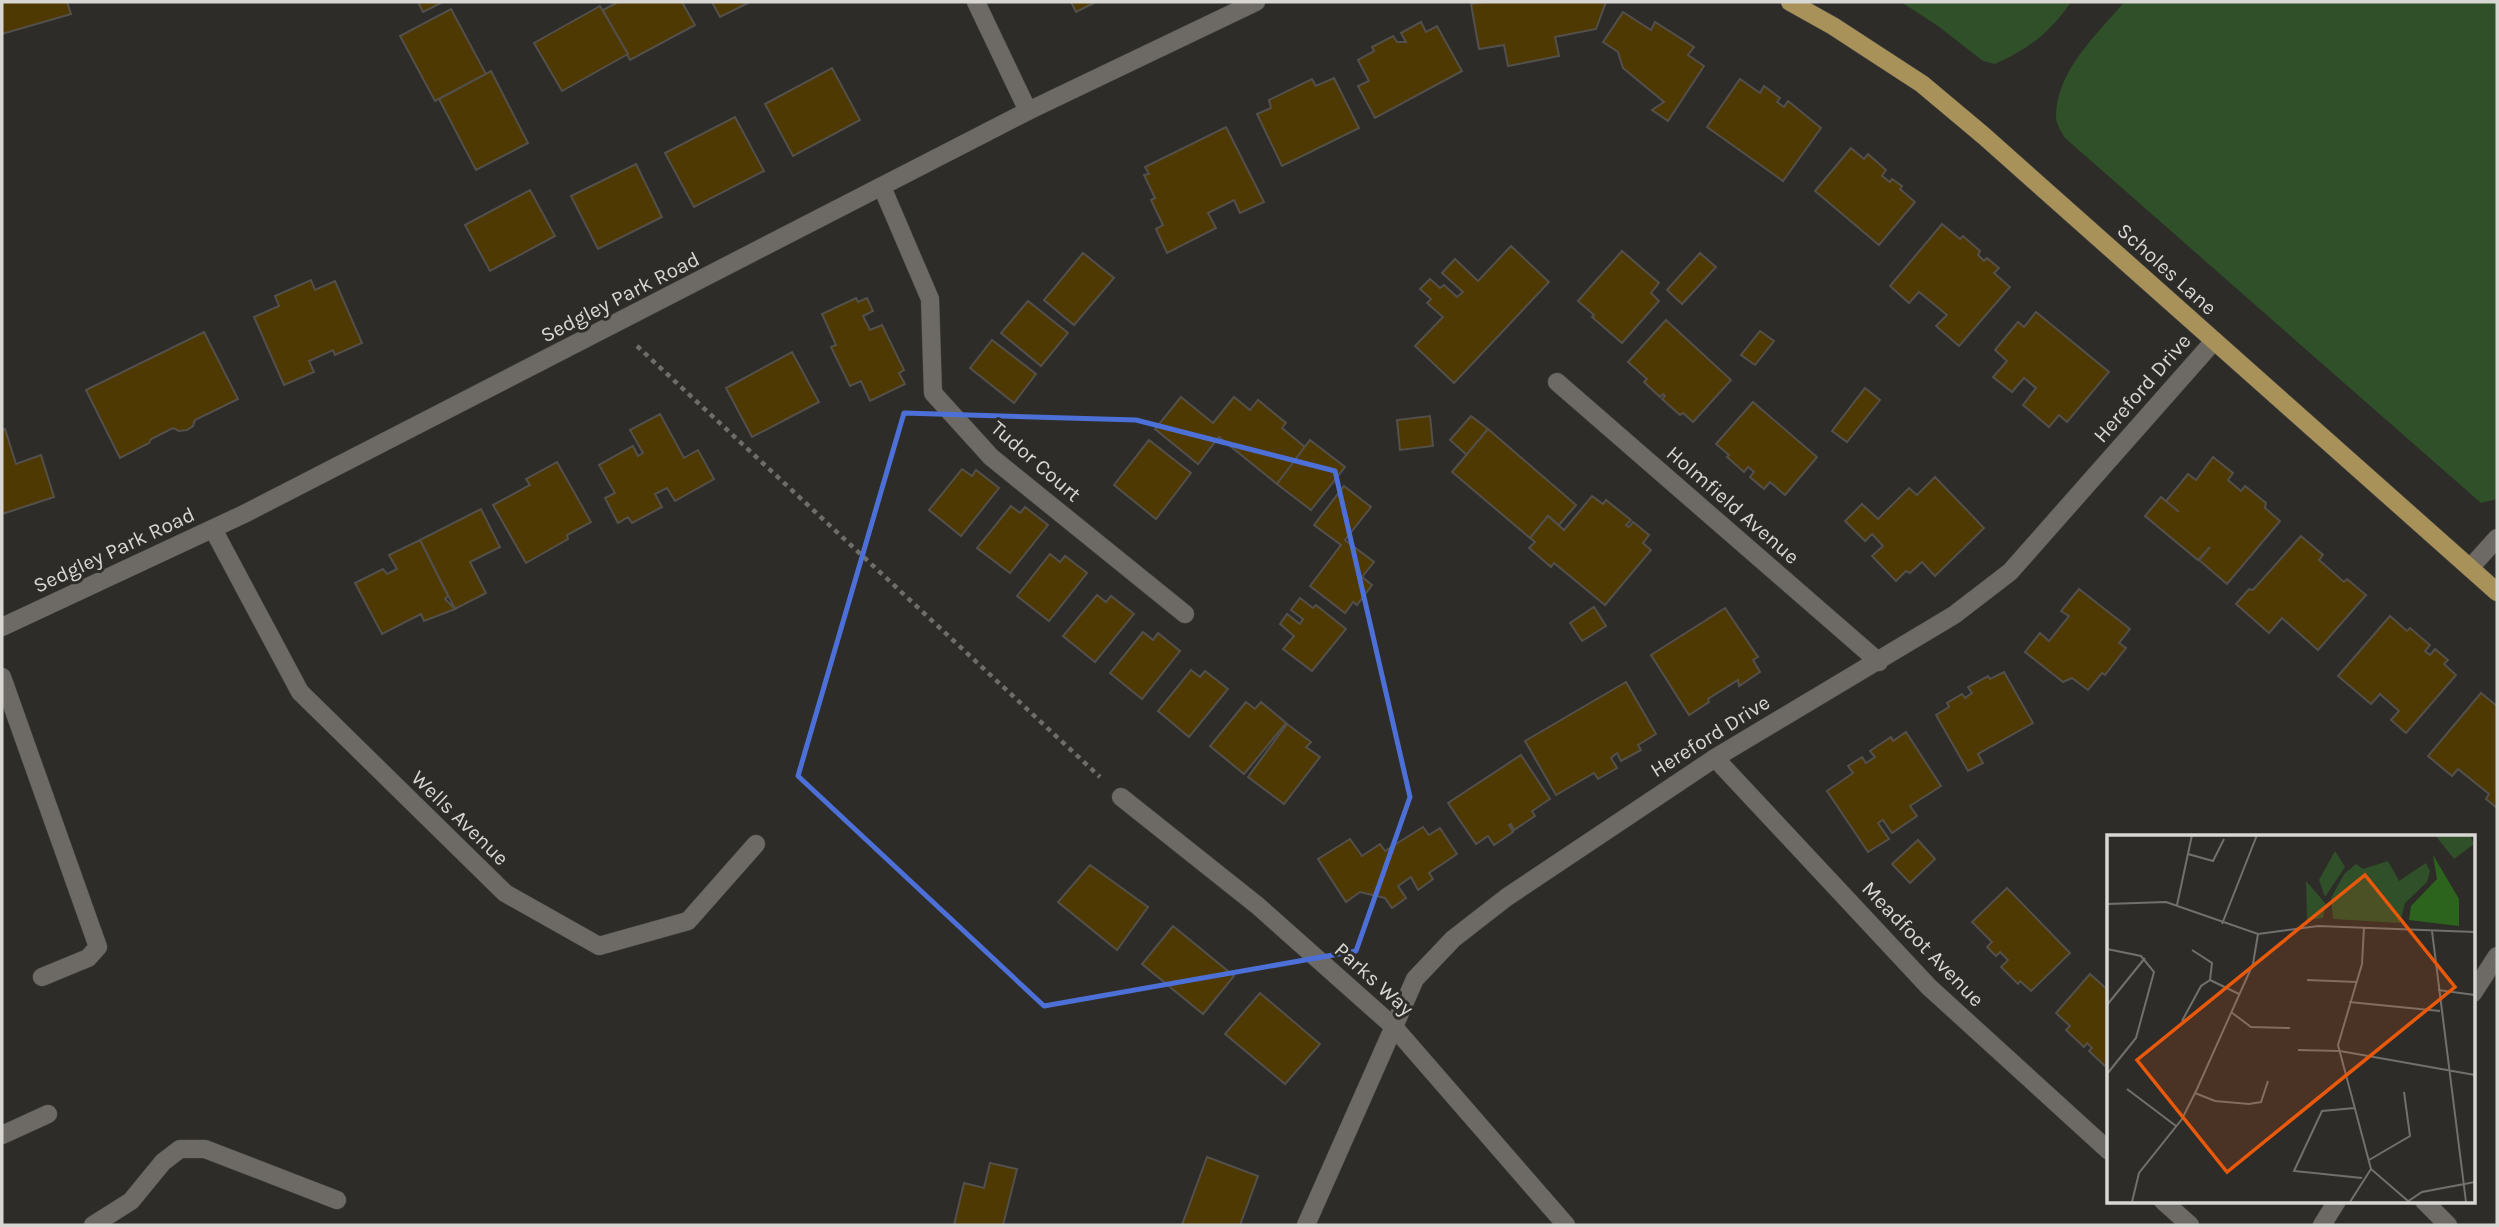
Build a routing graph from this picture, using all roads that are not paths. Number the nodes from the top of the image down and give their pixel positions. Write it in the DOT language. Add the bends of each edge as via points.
graph roads {
  1 [pos="976,2"];
  2 [pos="1256,2"];
  3 [pos="1790,2"];
  4 [pos="1028,111"];
  5 [pos="882,187"];
  6 [pos="2214,341"];
  7 [pos="1557,382"];
  8 [pos="213,529"];
  9 [pos="2497,538"];
  10 [pos="2470,568"];
  11 [pos="2497,592"];
  12 [pos="1185,614"];
  13 [pos="2,627"];
  14 [pos="1879,662"];
  15 [pos="2,677"];
  16 [pos="1714,758"];
  17 [pos="1121,797"];
  18 [pos="756,844"];
  19 [pos="2497,956"];
  20 [pos="42,977"];
  21 [pos="2474,991"];
  22 [pos="1394,1026"];
  23 [pos="48,1114"];
  24 [pos="2,1135"];
  25 [pos="2107,1149"];
  26 [pos="337,1200"];
  27 [pos="2164,1202"];
  28 [pos="2336,1202"];
  29 [pos="2425,1202"];
  30 [pos="93,1225"];
  31 [pos="1306,1225"];
  32 [pos="1566,1225"];
  33 [pos="2190,1225"];
  34 [pos="2322,1225"];
  35 [pos="2448,1225"];
  1 -- 4 [label="street"];
  2 -- 4 [label="street, Sedgley Park Road"];
  3 -- 6 [label="main road, Scholes Lane" via="1922,84"];
  4 -- 5 [label="street, Sedgley Park Road"];
  5 -- 8 [label="street, Sedgley Park Road"];
  5 -- 12 [label="street, Tudor Court" via="930,299 933,393 991,457"];
  6 -- 10 [label="main road, Scholes Lane"];
  6 -- 14 [label="street, Hereford Drive" via="2010,572 1954,615"];
  7 -- 14 [label="street, Holmfield Avenue"];
  8 -- 13 [label="street, Sedgley Park Road"];
  8 -- 18 [label="street, Wells Avenue" via="300,692 505,893 599,946 688,921"];
  9 -- 10 [label="street"];
  10 -- 11 [label="main road, Scholes Lane"];
  14 -- 16 [label="street, Hereford Drive"];
  15 -- 20 [label="street" via="98,947 88,958"];
  16 -- 22 [label="street, Hereford Drive" via="1507,897 1453,939 1415,979"];
  16 -- 25 [label="street, Meadfoot Avenue" via="1929,987"];
  17 -- 22 [label="street, Parks Way" via="1258,906"];
  19 -- 21 [label="street"];
  22 -- 31 [label="street, Hereford Drive"];
  22 -- 32 [label="street, Parks Way"];
  23 -- 24 [label="street"];
  26 -- 30 [label="street" via="205,1149 180,1149 131,1201"];
  27 -- 33 [label="street"];
  28 -- 34 [label="street"];
  29 -- 35 [label="street"];
}
